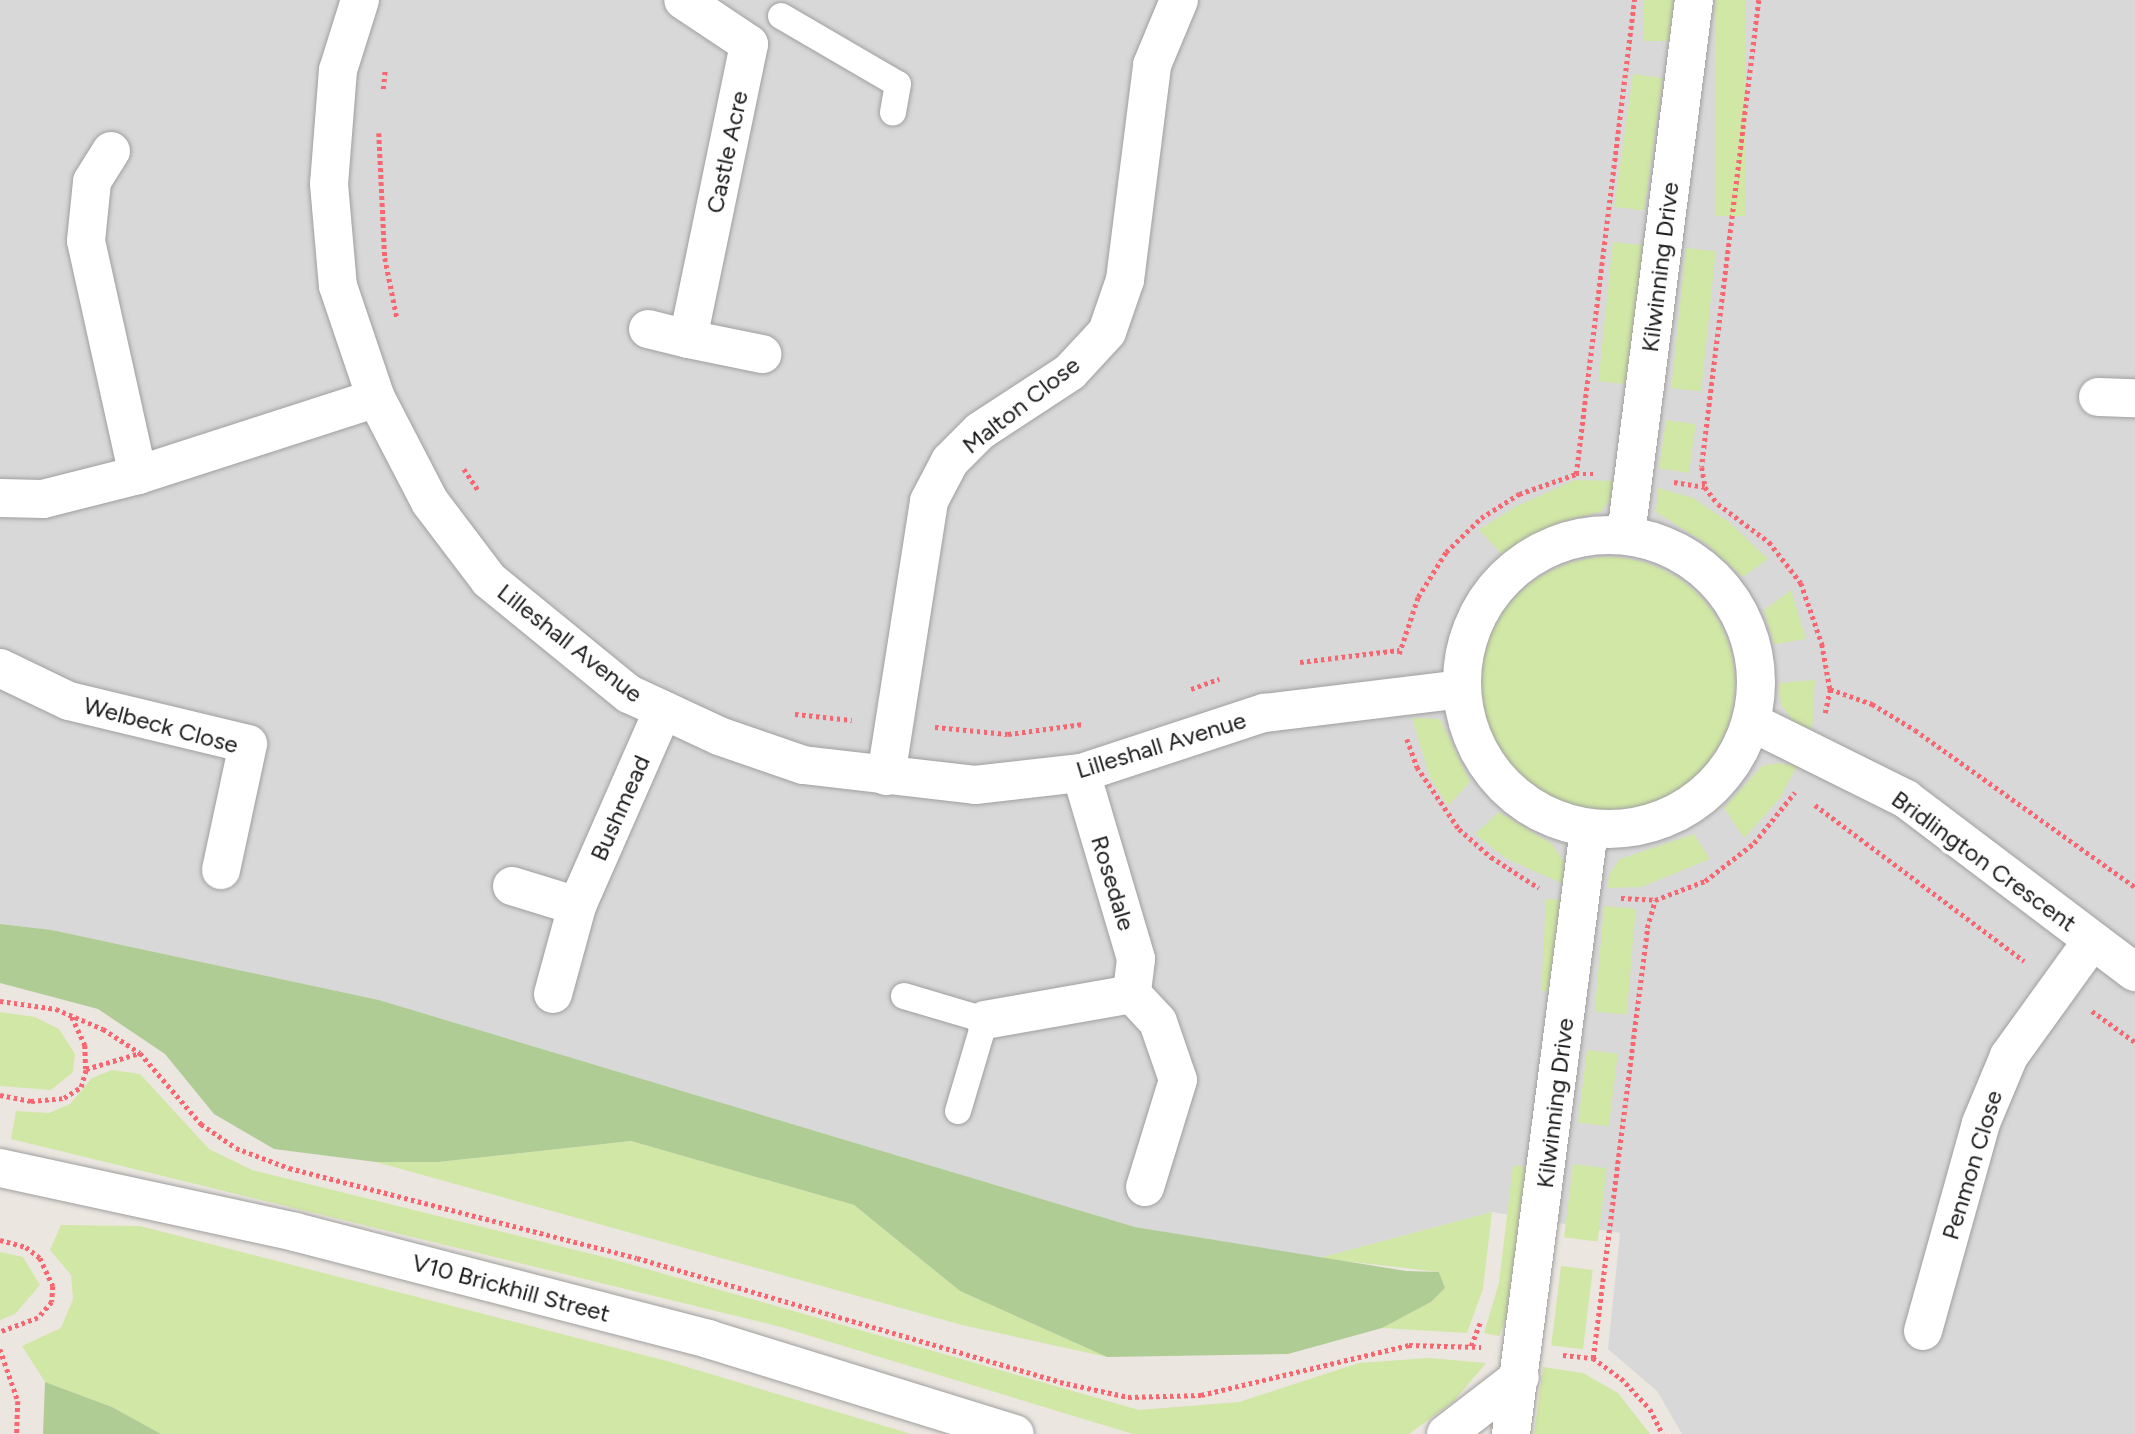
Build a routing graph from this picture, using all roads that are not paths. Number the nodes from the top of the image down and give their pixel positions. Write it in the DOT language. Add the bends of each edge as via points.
graph roads {
  1 [pos="360,0"];
  2 [pos="682,0"];
  3 [pos="1179,0"];
  4 [pos="1694,0"];
  5 [pos="786,8"];
  6 [pos="749,44"];
  7 [pos="893,113"];
  8 [pos="111,151"];
  9 [pos="648,329"];
  10 [pos="688,339"];
  11 [pos="762,354"];
  12 [pos="2098,397"];
  13 [pos="376,398"];
  14 [pos="2135,398"];
  15 [pos="138,475"];
  16 [pos="0,498"];
  17 [pos="1626,535"];
  18 [pos="0,668"];
  19 [pos="1461,689"];
  20 [pos="663,710"];
  21 [pos="1752,722"];
  22 [pos="1081,773"];
  23 [pos="886,776"];
  24 [pos="1589,829"];
  25 [pos="221,870"];
  26 [pos="512,886"];
  27 [pos="577,906"];
  28 [pos="2092,941"];
  29 [pos="2135,972"];
  30 [pos="554,994"];
  31 [pos="1132,994"];
  32 [pos="904,996"];
  33 [pos="985,1020"];
  34 [pos="958,1111"];
  35 [pos="0,1168"];
  36 [pos="1144,1187"];
  37 [pos="1923,1331"];
  38 [pos="1520,1377"];
  39 [pos="1015,1434"];
  40 [pos="1446,1434"];
  41 [pos="1511,1434"];
  1 -- 13 [label="street, Lilleshall Avenue" via="338,70 329,184 338,286"];
  2 -- 6 [label="street"];
  3 -- 23 [label="street, Malton Close" via="1152,65 1125,279 1107,332 1070,372 980,431 950,461 929,501"];
  4 -- 17 [label="street, Kilwinning Drive"];
  5 -- 6 [label="lane"];
  5 -- 7 [label="lane" via="898,84"];
  6 -- 10 [label="street, Castle Acre"];
  8 -- 15 [label="street" via="92,182 86,241"];
  9 -- 10 [label="street"];
  10 -- 11 [label="street"];
  12 -- 14 [label="street"];
  13 -- 15 [label="street"];
  13 -- 20 [label="street, Lilleshall Avenue" via="430,502 489,580 629,695"];
  15 -- 16 [label="street" via="43,499"];
  17 -- 19 [label="street" via="1576,538 1540,553 1491,593 1468,638"];
  17 -- 21 [label="street" via="1676,549 1716,579 1745,622 1757,671"];
  18 -- 25 [label="street, Welbeck Close" via="69,701 248,744"];
  19 -- 22 [label="street, Lilleshall Avenue" via="1264,713"];
  19 -- 24 [label="street" via="1473,739 1500,782 1541,814"];
  20 -- 23 [label="street, Lilleshall Avenue" via="719,736 803,765"];
  20 -- 27 [label="street, Bushmead"];
  21 -- 24 [label="street" via="1734,761 1707,793 1672,817 1631,829"];
  21 -- 28 [label="street, Bridlington Crescent" via="1906,799"];
  22 -- 23 [label="street, Lilleshall Avenue" via="975,785"];
  22 -- 31 [label="street, Rosedale" via="1136,959"];
  24 -- 38 [label="street, Kilwinning Drive"];
  26 -- 27 [label="street"];
  27 -- 30 [label="street, Bushmead"];
  28 -- 29 [label="street, Bridlington Crescent"];
  28 -- 37 [label="street, Penmon Close" via="2009,1056 1981,1124"];
  31 -- 33 [label="street"];
  31 -- 36 [label="street" via="1158,1022 1178,1080"];
  32 -- 33 [label="lane"];
  33 -- 34 [label="lane"];
  35 -- 39 [label="street, V10 Brickhill Street" via="295,1232 694,1335"];
  38 -- 40 [label="street"];
  38 -- 41 [label="street, Kilwinning Drive"];
}
